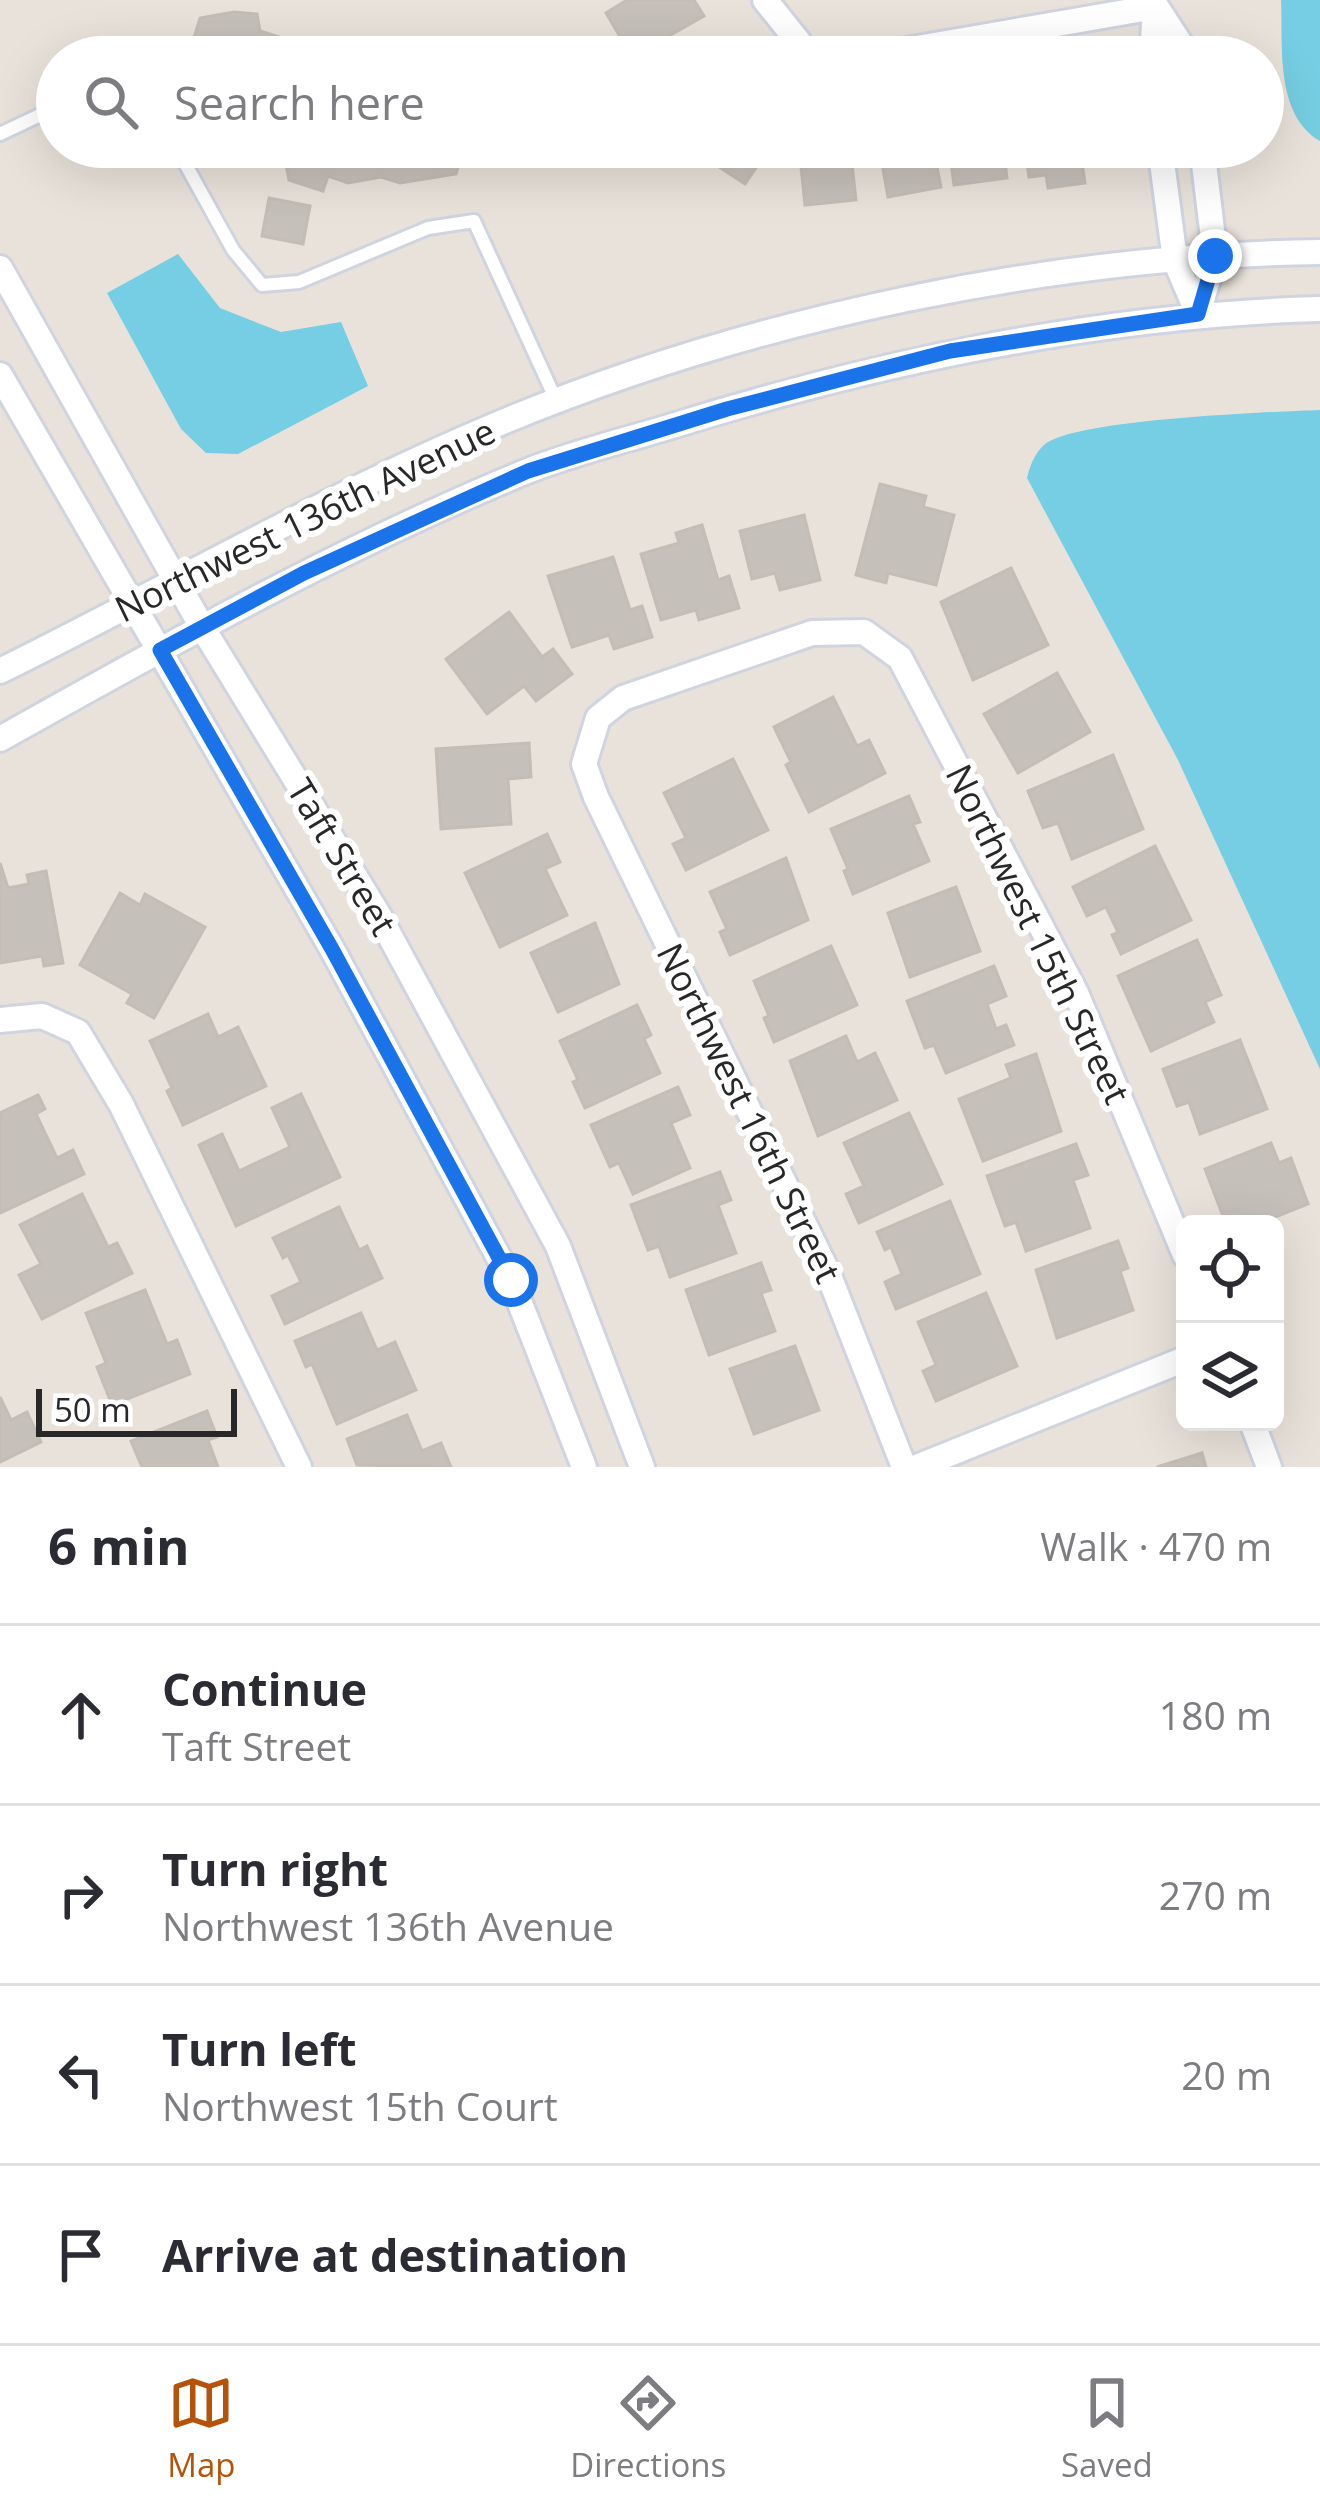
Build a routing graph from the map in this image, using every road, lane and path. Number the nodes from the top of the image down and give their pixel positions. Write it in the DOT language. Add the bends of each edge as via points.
graph roads {
  1 [pos="765,0"];
  2 [pos="1154,3"];
  3 [pos="799,36"];
  4 [pos="977,36"];
  5 [pos="1153,36"];
  6 [pos="1175,36"];
  7 [pos="36,116"];
  8 [pos="0,134"];
  9 [pos="188,168"];
  10 [pos="1163,168"];
  11 [pos="1205,168"];
  12 [pos="1320,252"];
  13 [pos="1215,256"];
  14 [pos="1174,260"];
  15 [pos="0,268"];
  16 [pos="1320,309"];
  17 [pos="1198,314"];
  18 [pos="0,375"];
  19 [pos="556,401"];
  20 [pos="178,581"];
  21 [pos="136,604"];
  22 [pos="202,627"];
  23 [pos="160,650"];
  24 [pos="0,671"];
  25 [pos="0,739"];
  26 [pos="584,764"];
  27 [pos="0,1020"];
  28 [pos="1176,1233"];
  29 [pos="1176,1363"];
  30 [pos="1255,1431"];
  31 [pos="299,1467"];
  32 [pos="584,1467"];
  33 [pos="642,1467"];
  34 [pos="904,1467"];
  35 [pos="917,1467"];
  36 [pos="1269,1467"];
  1 -- 3 [label="street"];
  2 -- 4 [label="street"];
  2 -- 5 [label="street"];
  2 -- 6 [label="street"];
  7 -- 8 [label="lane"];
  9 -- 19 [label="lane" via="262,285 299,282 428,228 474,220"];
  10 -- 14 [label="street"];
  11 -- 13 [label="street"];
  12 -- 13 [label="street, Northwest 136th Avenue"];
  13 -- 14 [label="street, Northwest 136th Avenue"];
  13 -- 17 [label="street"];
  14 -- 17 [label="street"];
  14 -- 19 [label="street, Northwest 136th Avenue" via="941,290 710,350"];
  15 -- 20 [label="street, Taft Street"];
  16 -- 17 [label="street, Northwest 136th Avenue"];
  17 -- 22 [label="street, Northwest 136th Avenue" via="950,351 550,464"];
  18 -- 21 [label="street, Taft Street"];
  19 -- 20 [label="street, Northwest 136th Avenue" via="283,523"];
  20 -- 21 [label="street, Northwest 136th Avenue"];
  20 -- 22 [label="street, Taft Street"];
  21 -- 23 [label="street, Taft Street"];
  21 -- 24 [label="street, Northwest 136th Avenue"];
  22 -- 23 [label="street, Northwest 136th Avenue"];
  22 -- 33 [label="street, Taft Street" via="378,914 558,1246"];
  23 -- 25 [label="street, Northwest 136th Avenue"];
  23 -- 32 [label="street, Taft Street" via="511,1280"];
  26 -- 28 [label="street, Northwest 15th Street" via="598,718 623,698 812,632 864,632 900,658 1076,993"];
  26 -- 34 [label="street, Northwest 16th Street" via="828,1273"];
  27 -- 31 [label="street" via="41,1016 79,1032"];
  29 -- 35 [label="street"];
  30 -- 36 [label="street"];
}
